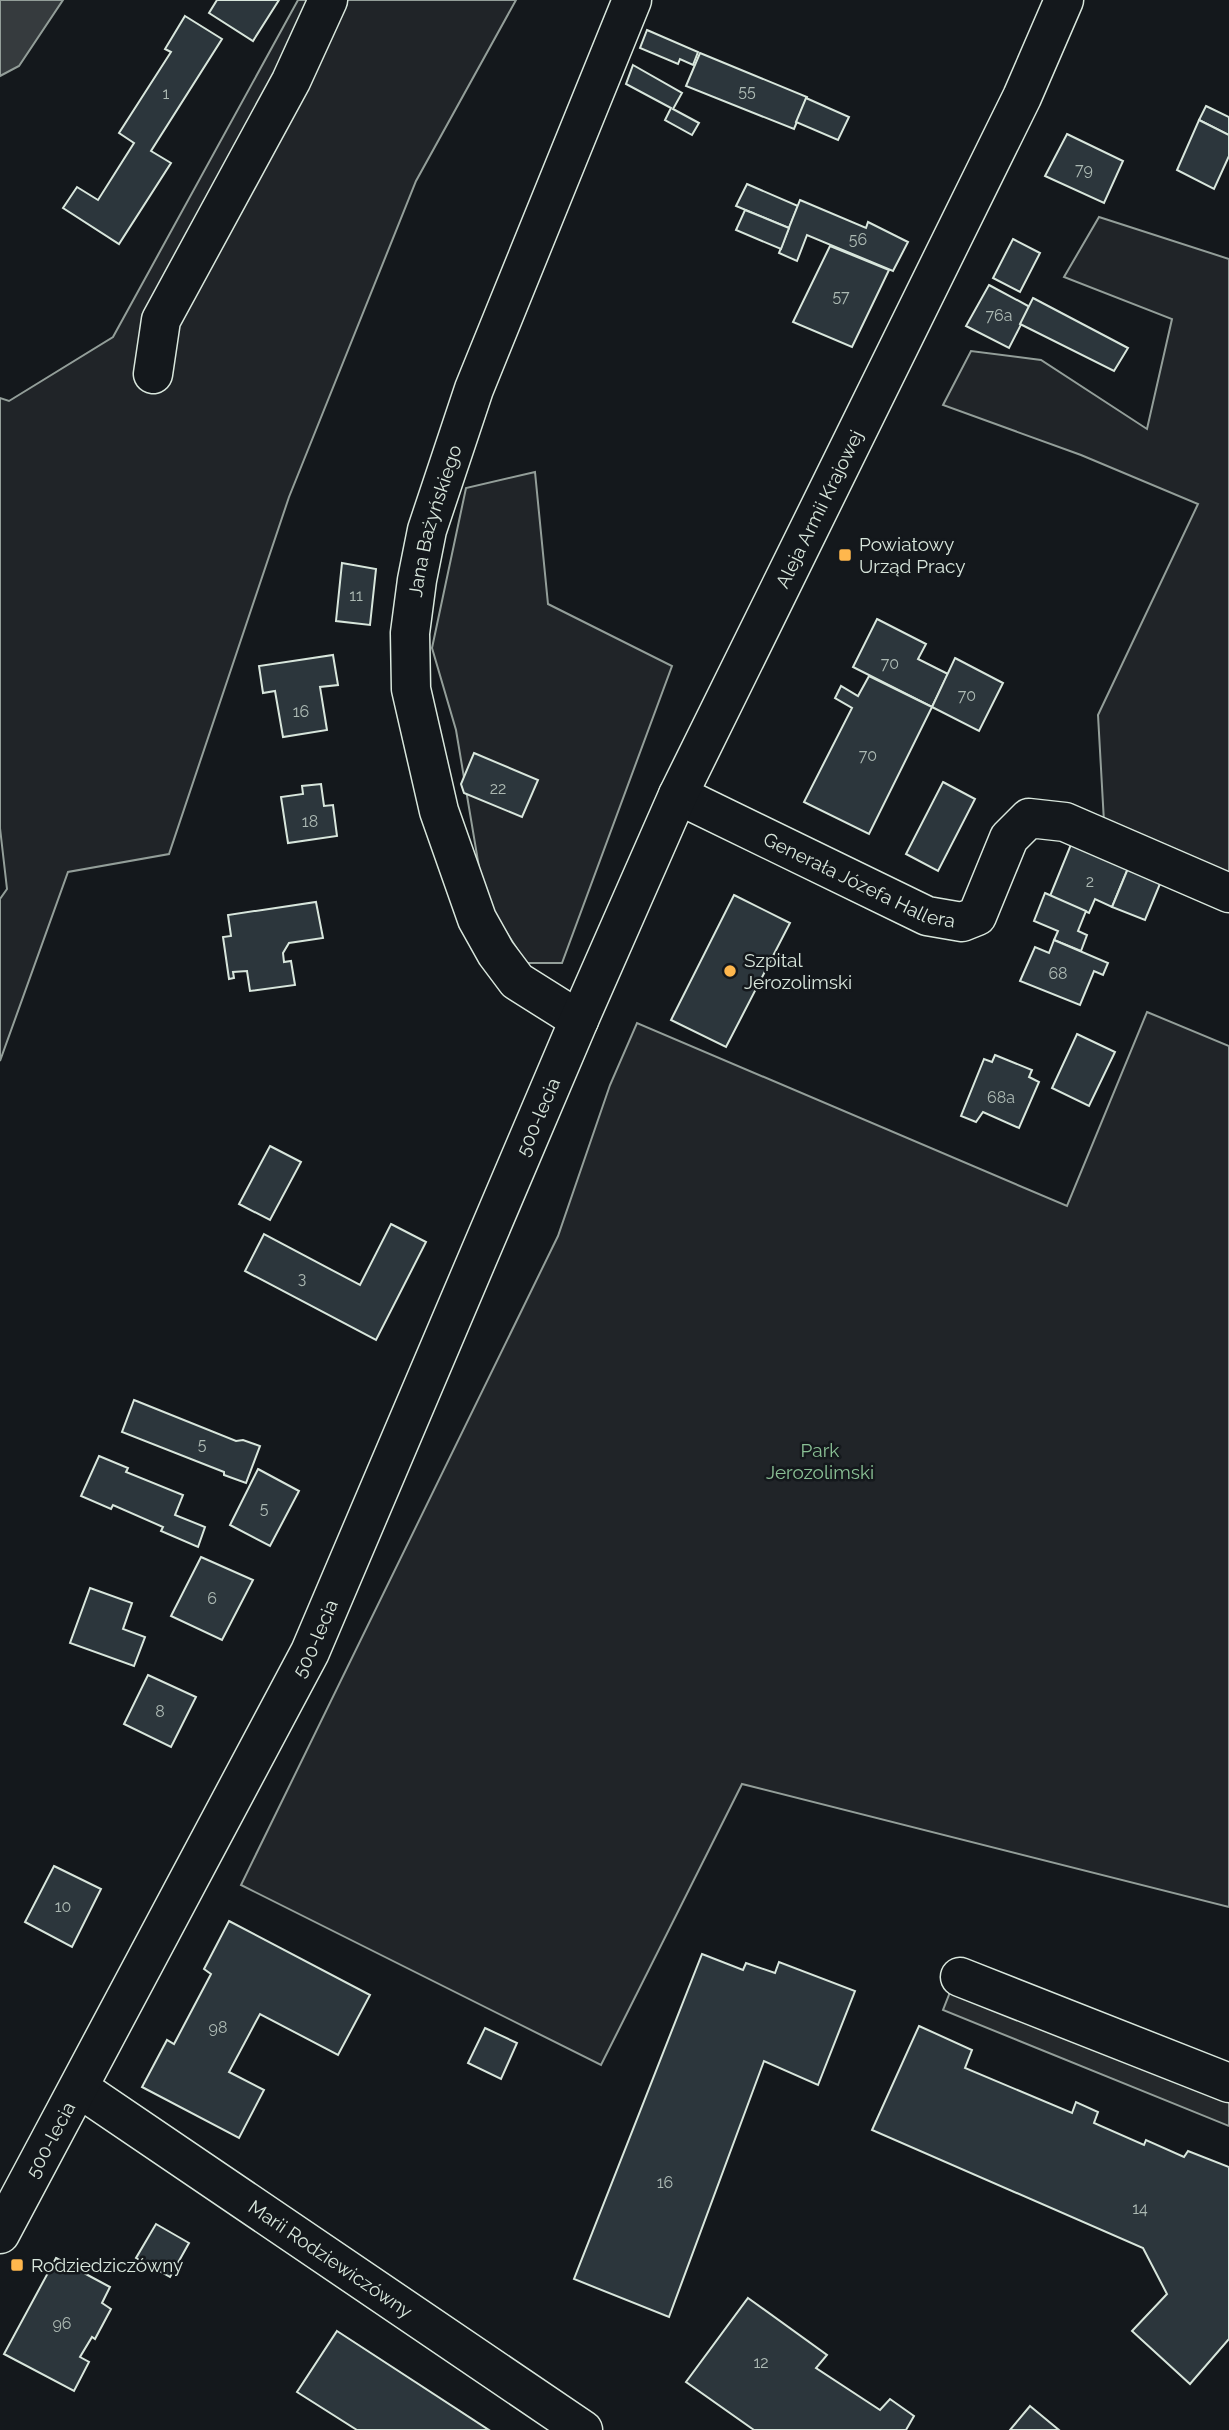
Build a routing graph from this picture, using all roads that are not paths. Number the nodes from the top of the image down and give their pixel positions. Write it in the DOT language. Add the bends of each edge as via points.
graph roads {
  1 [pos="328,0"];
  2 [pos="632,0"];
  3 [pos="1064,0"];
  4 [pos="153,374"];
  5 [pos="678,795"];
  6 [pos="1229,893"];
  7 [pos="579,1020"];
  8 [pos="960,1977"];
  9 [pos="1229,2083"];
  10 [pos="79,2088"];
  11 [pos="0,2234"];
  12 [pos="583,2430"];
  1 -- 4 [label="street" via="291,81 160,320"];
  2 -- 7 [label="street, Jana Bażyńskiego" via="474,389 427,530 410,633 411,689 439,811 477,919 517,981"];
  3 -- 5 [label="street, Aleja Armii Krajowej" via="1022,97"];
  5 -- 6 [label="street, Generała Józefa Hallera" via="927,916 962,922 977,916 1009,838 1029,818 1065,822"];
  5 -- 7 [label="street, Aleja Armii Krajowej"];
  7 -- 10 [label="street, 500-lecia" via="310,1652"];
  8 -- 9 [label="street"];
  10 -- 11 [label="street, 500-lecia"];
  10 -- 12 [label="street, Marii Rodziewiczówny"];
}
